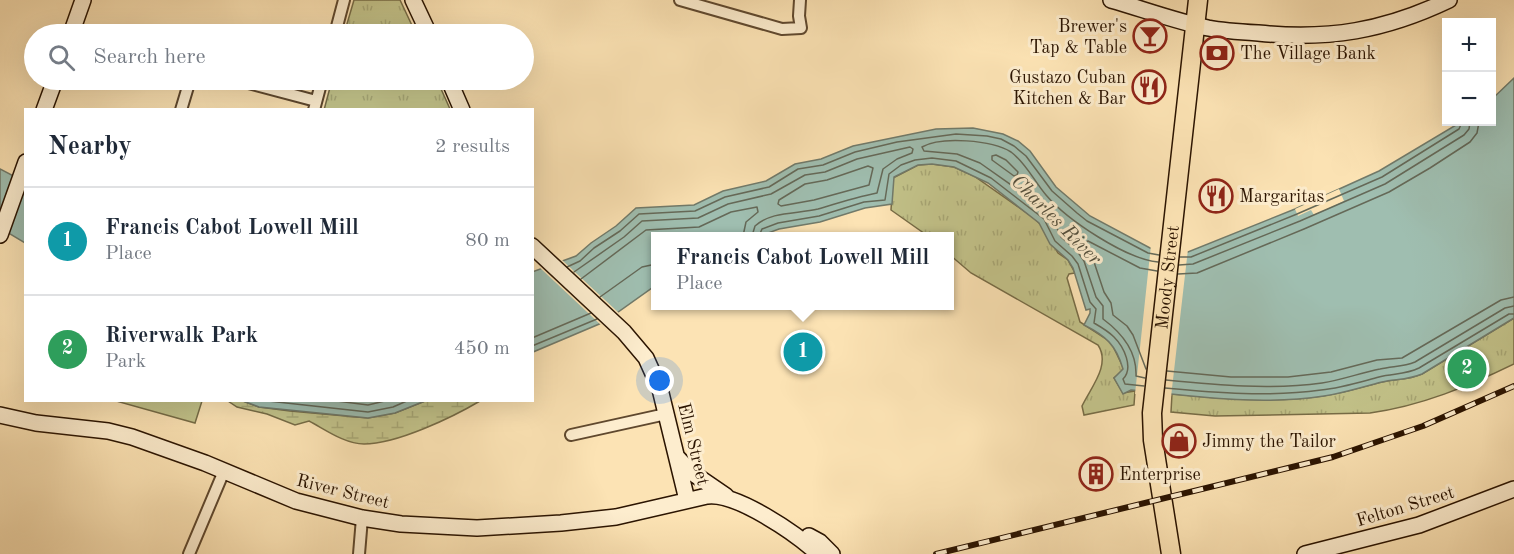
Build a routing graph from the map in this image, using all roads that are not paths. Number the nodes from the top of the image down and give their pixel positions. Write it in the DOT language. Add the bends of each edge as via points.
graph roads {
  1 [pos="83,0"];
  2 [pos="344,0"];
  3 [pos="413,0"];
  4 [pos="680,0"];
  5 [pos="800,0"];
  6 [pos="1111,0"];
  7 [pos="1198,0"];
  8 [pos="1449,0"];
  9 [pos="75,24"];
  10 [pos="338,24"];
  11 [pos="424,24"];
  12 [pos="1196,25"];
  13 [pos="51,90"];
  14 [pos="187,90"];
  15 [pos="268,90"];
  16 [pos="319,90"];
  17 [pos="453,90"];
  18 [pos="315,105"];
  19 [pos="45,108"];
  20 [pos="182,108"];
  21 [pos="461,108"];
  22 [pos="24,165"];
  23 [pos="0,235"];
  24 [pos="534,248"];
  25 [pos="666,414"];
  26 [pos="0,415"];
  27 [pos="571,435"];
  28 [pos="676,454"];
  29 [pos="224,471"];
  30 [pos="1514,489"];
  31 [pos="731,499"];
  32 [pos="687,500"];
  33 [pos="362,518"];
  34 [pos="776,522"];
  35 [pos="1167,553"];
  36 [pos="1310,553"];
  37 [pos="189,554"];
  38 [pos="359,554"];
  39 [pos="818,554"];
  40 [pos="832,554"];
  1 -- 9 [label="main road"];
  2 -- 10 [label="street"];
  3 -- 11 [label="main road"];
  4 -- 5 [label="street" via="794,30 801,28"];
  6 -- 12 [label="main road"];
  7 -- 12 [label="main road, Moody Street"];
  8 -- 12 [label="main road" via="1385,26 1335,35 1279,35"];
  12 -- 35 [label="main road, Moody Street" via="1153,397 1153,440"];
  13 -- 19 [label="main road"];
  14 -- 20 [label="street"];
  15 -- 18 [label="street"];
  16 -- 18 [label="street"];
  17 -- 21 [label="main road"];
  22 -- 23 [label="main road"];
  24 -- 25 [label="main road, Elm Street" via="639,349 652,368"];
  25 -- 27 [label="street"];
  25 -- 28 [label="main road, Elm Street"];
  26 -- 29 [label="main road, River Street" via="126,435"];
  28 -- 31 [label="main road" via="691,472"];
  28 -- 32 [label="main road, Elm Street"];
  29 -- 33 [label="main road, River Street" via="289,499"];
  29 -- 37 [label="street"];
  30 -- 36 [label="main road, Felton Street" via="1419,525"];
  31 -- 32 [label="main road, Elm Street" via="715,495"];
  31 -- 34 [label="main road, Elm Street"];
  32 -- 33 [label="main road, River Street" via="609,518 510,527 437,527"];
  33 -- 38 [label="street"];
  34 -- 39 [label="main road, Elm Street"];
  34 -- 40 [label="main road, Elm Street" via="815,539"];
}
